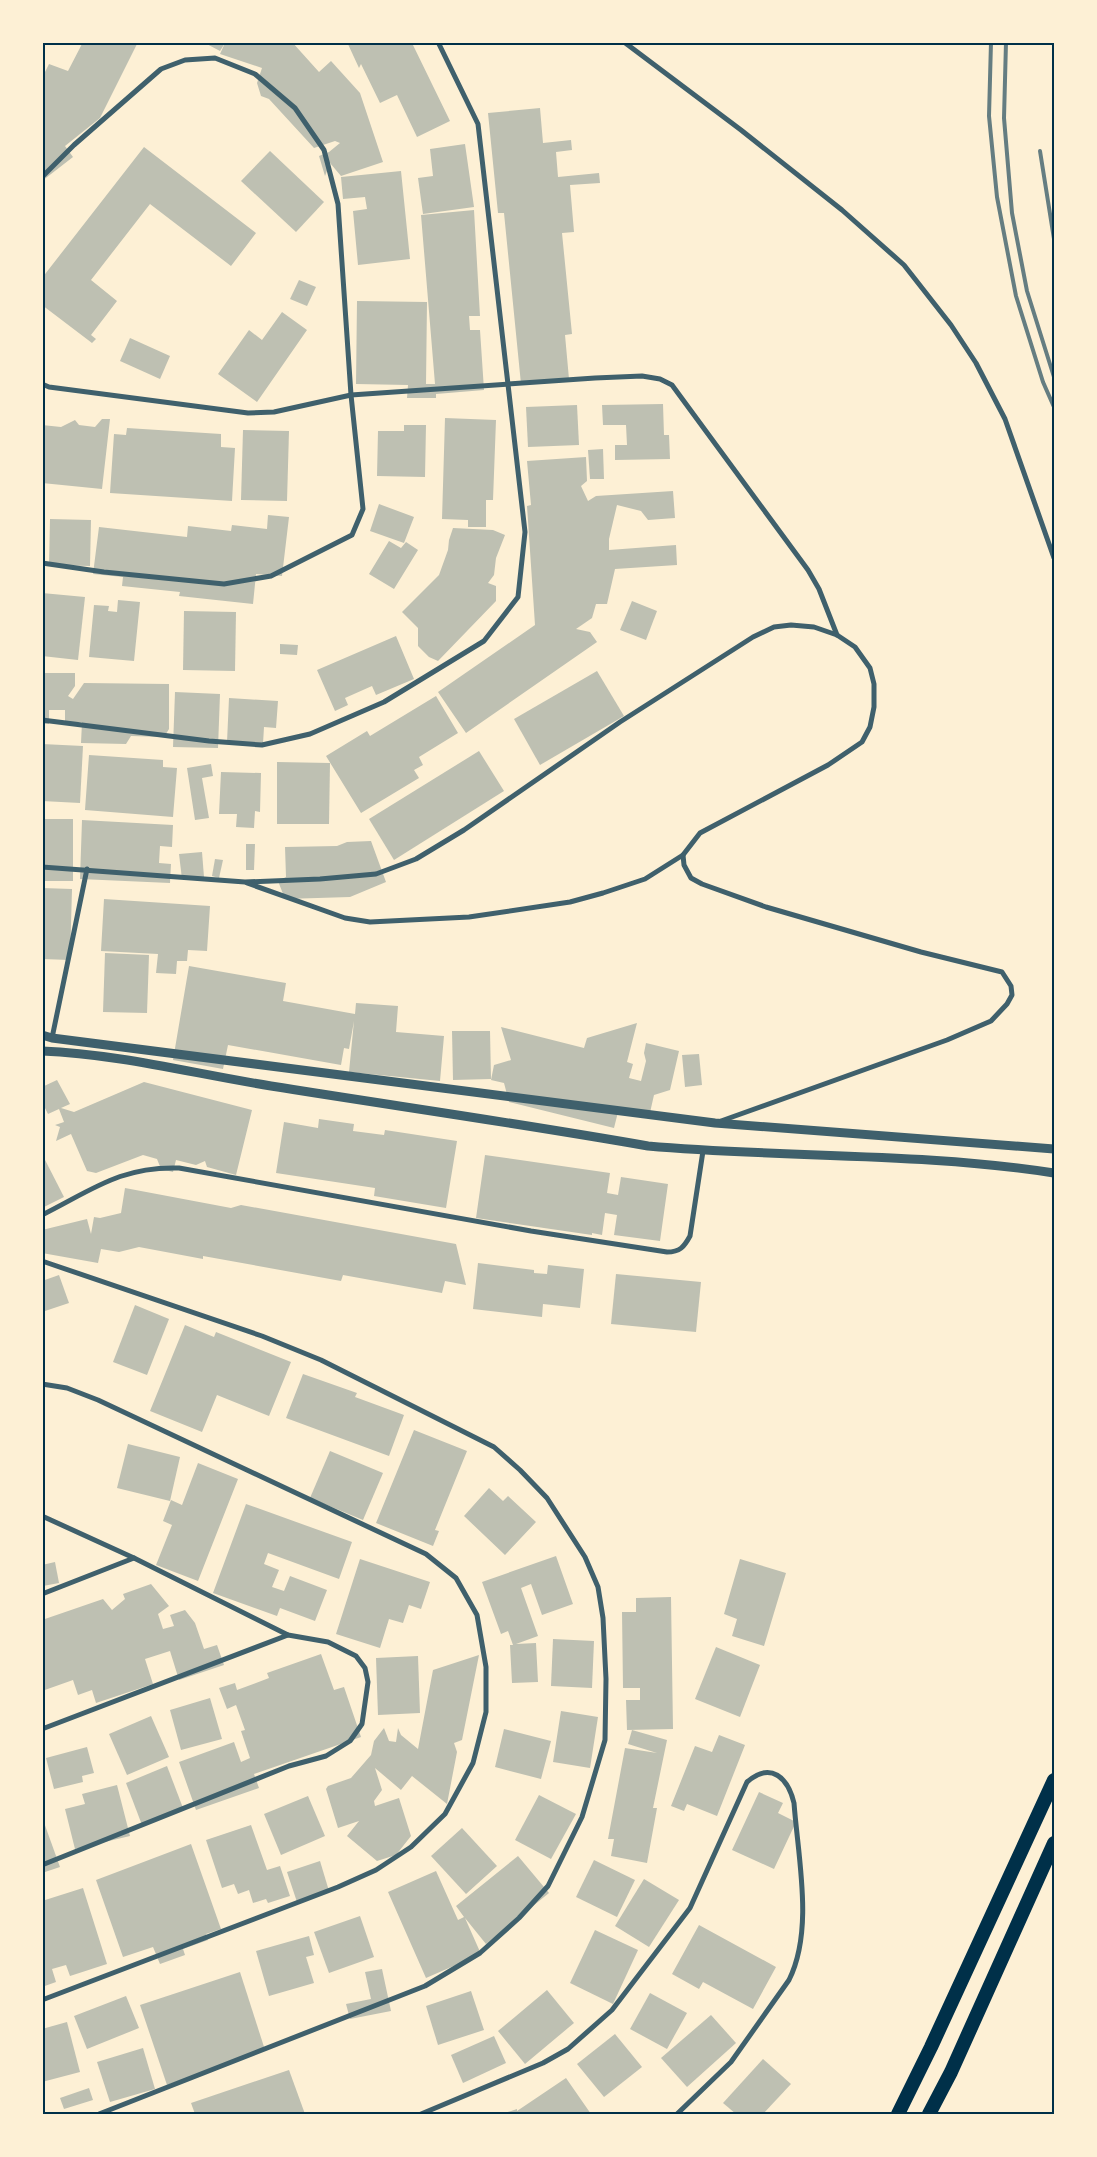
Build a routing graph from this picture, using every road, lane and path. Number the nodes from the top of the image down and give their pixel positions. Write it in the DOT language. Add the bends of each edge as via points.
graph roads {
  1 [pos="438,42"];
  2 [pos="624,42"];
  3 [pos="42,177"];
  4 [pos="42,384"];
  5 [pos="509,385"];
  6 [pos="351,395"];
  7 [pos="1054,558"];
  8 [pos="42,563"];
  9 [pos="837,635"];
  10 [pos="42,720"];
  11 [pos="683,855"];
  12 [pos="42,867"];
  13 [pos="87,870"];
  14 [pos="244,882"];
  15 [pos="42,1035"];
  16 [pos="52,1038"];
  17 [pos="42,1051"];
  18 [pos="715,1123"];
  19 [pos="1054,1149"];
  20 [pos="703,1151"];
  21 [pos="1054,1173"];
  22 [pos="42,1215"];
  23 [pos="42,1261"];
  24 [pos="42,1384"];
  25 [pos="42,1516"];
  26 [pos="134,1558"];
  27 [pos="42,1594"];
  28 [pos="288,1635"];
  29 [pos="42,1729"];
  30 [pos="1054,1780"];
  31 [pos="1054,1843"];
  32 [pos="42,1865"];
  33 [pos="42,2000"];
  34 [pos="99,2114"];
  35 [pos="421,2114"];
  36 [pos="678,2114"];
  37 [pos="898,2114"];
  38 [pos="929,2114"];
  1 -- 5 [label="street" via="478,124"];
  2 -- 7 [label="street" via="842,210 904,265 976,363 1005,420"];
  3 -- 6 [label="street" via="74,144 161,69 185,60 215,58 255,74 295,108 324,150 338,204"];
  4 -- 6 [label="street" via="248,413 274,412"];
  5 -- 6 [label="street"];
  5 -- 9 [label="street" via="642,376 672,385 808,570"];
  5 -- 10 [label="street" via="525,532 518,597 484,641 384,702 310,734 262,745"];
  6 -- 8 [label="street" via="363,509 352,535 271,576 224,584"];
  9 -- 11 [label="street" via="855,646 870,668 874,684 873,713 862,742 828,765 700,833"];
  9 -- 14 [label="street" via="814,627 791,625 774,627 753,636 416,859 376,874"];
  11 -- 14 [label="street" via="645,879 570,902 469,917 370,922 344,918"];
  11 -- 18 [label="street" via="691,878 702,884 766,907 1002,972 1011,986 1012,995 1007,1004 991,1021 947,1040"];
  12 -- 13 [label="street"];
  13 -- 14 [label="street"];
  13 -- 16 [label="street"];
  15 -- 16 [label="street"];
  16 -- 18 [label="street"];
  17 -- 20 [label="street" via="124,1059 423,1111 648,1146"];
  18 -- 19 [label="street"];
  20 -- 21 [label="street" via="974,1163"];
  20 -- 22 [label="street" via="690,1236 677,1252 532,1231 179,1168 125,1173"];
  23 -- 34 [label="street" via="270,1339 321,1360 494,1447 547,1498 576,1542 598,1587 603,1618 605,1740 582,1817 548,1886 519,1918 480,1953 425,1986"];
  24 -- 33 [label="street" via="67,1388 98,1400 426,1554 456,1578 477,1615 486,1667 486,1712 473,1763 444,1814 411,1847 376,1870 338,1887"];
  25 -- 26 [label="street"];
  26 -- 27 [label="street"];
  26 -- 28 [label="street"];
  28 -- 29 [label="street"];
  28 -- 32 [label="street" via="341,1647 356,1656 365,1668 368,1682 366,1706 362,1724 350,1741 326,1756 289,1766"];
  30 -- 37 [label="highway"];
  31 -- 38 [label="highway"];
  35 -- 36 [label="street" via="544,2063 568,2049 612,2010 690,1908 747,1782 764,1772 773,1773 784,1780 794,1803 803,1913 796,1967 731,2062"];
}
